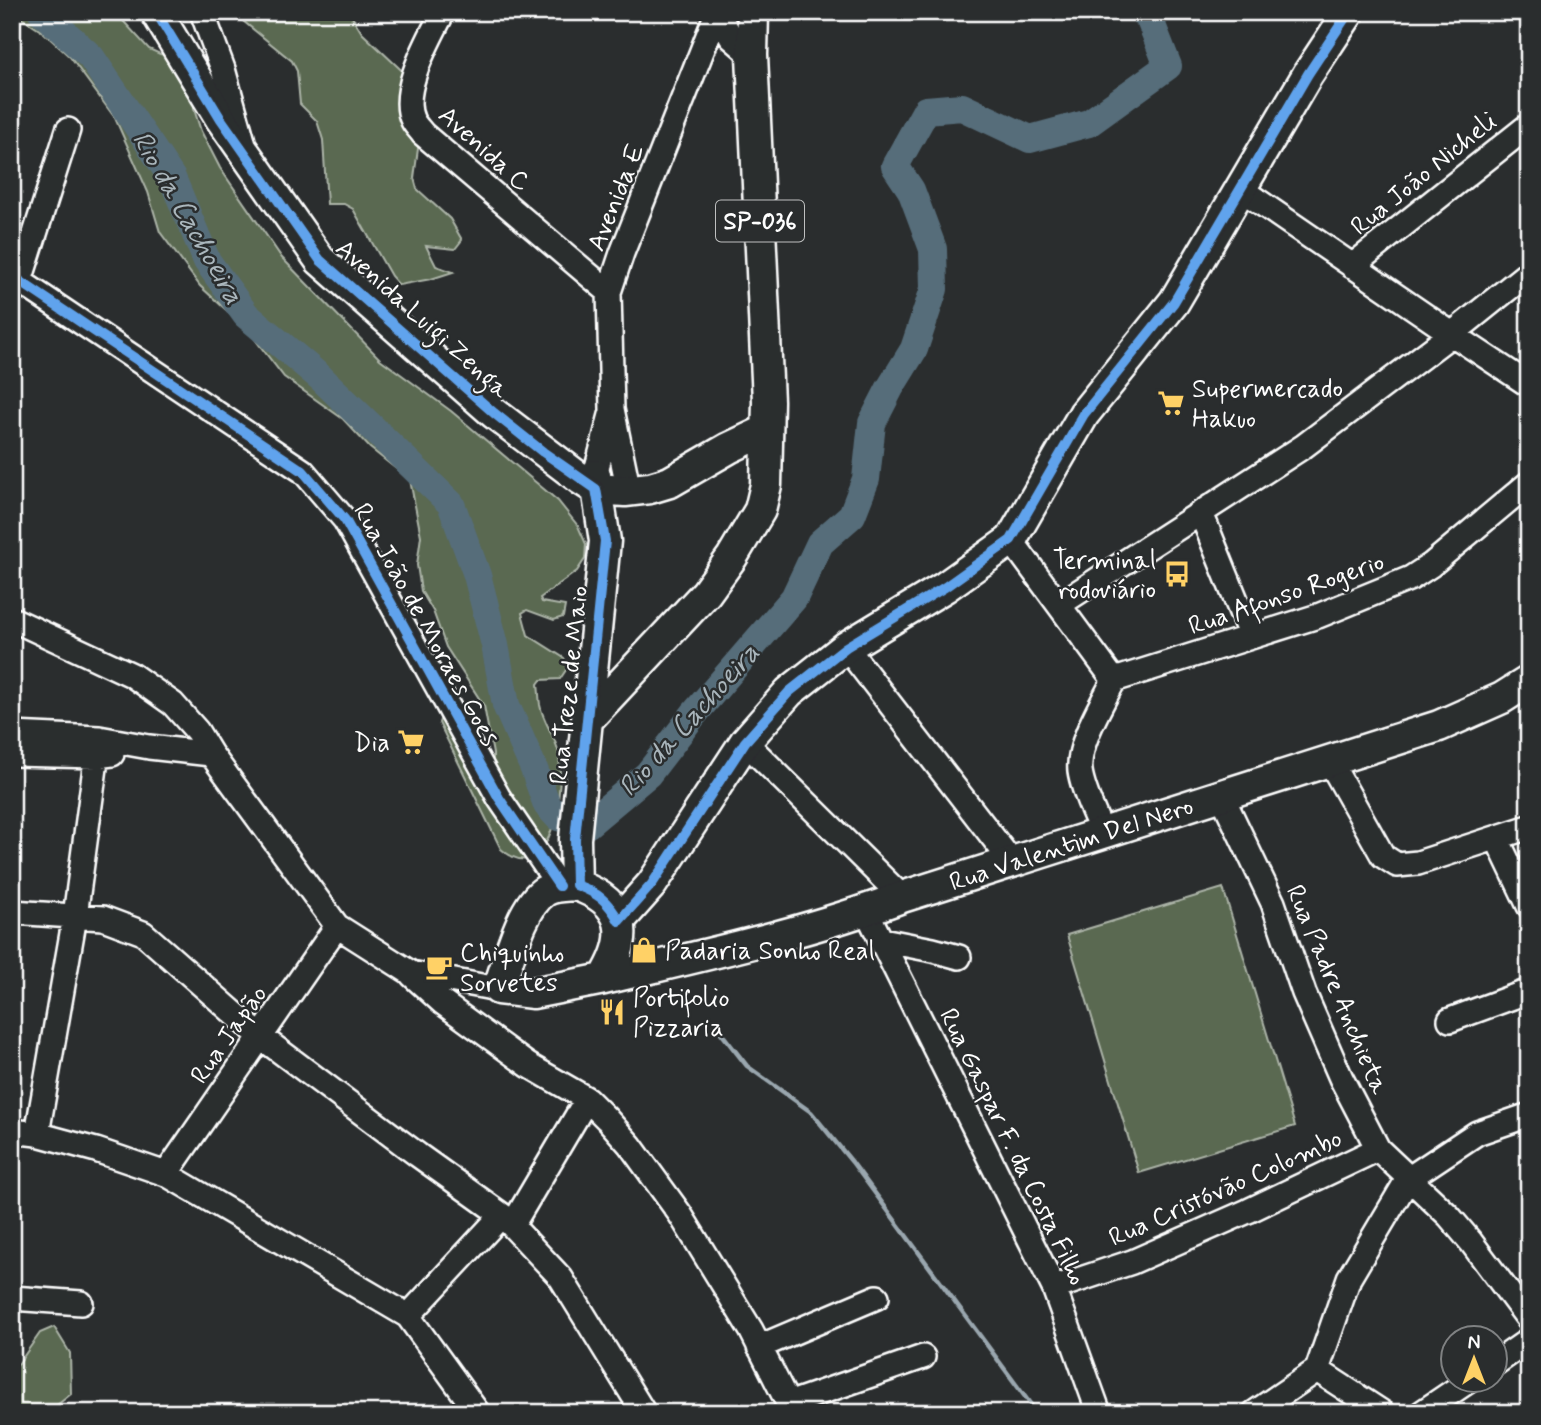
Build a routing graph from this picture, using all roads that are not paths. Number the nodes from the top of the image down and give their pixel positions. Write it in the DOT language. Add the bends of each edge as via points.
graph roads {
  1 [pos="156,12"];
  2 [pos="202,12"];
  3 [pos="443,12"];
  4 [pos="753,12"];
  5 [pos="1349,12"];
  6 [pos="717,13"];
  7 [pos="752,55"];
  8 [pos="1529,125"];
  9 [pos="68,130"];
  10 [pos="248,158"];
  11 [pos="1242,190"];
  12 [pos="1352,266"];
  13 [pos="1529,272"];
  14 [pos="16,279"];
  15 [pos="609,292"];
  16 [pos="1452,334"];
  17 [pos="1529,384"];
  18 [pos="768,416"];
  19 [pos="605,483"];
  20 [pos="1529,483"];
  21 [pos="1201,513"];
  22 [pos="1011,540"];
  23 [pos="1060,604"];
  24 [pos="12,619"];
  25 [pos="1251,637"];
  26 [pos="846,647"];
  27 [pos="1114,680"];
  28 [pos="1529,681"];
  29 [pos="588,719"];
  30 [pos="12,734"];
  31 [pos="744,742"];
  32 [pos="98,747"];
  33 [pos="12,754"];
  34 [pos="211,754"];
  35 [pos="1329,760"];
  36 [pos="1221,794"];
  37 [pos="1529,827"];
  38 [pos="1102,833"];
  39 [pos="1497,839"];
  40 [pos="1012,862"];
  41 [pos="568,886"];
  42 [pos="902,897"];
  43 [pos="1529,906"];
  44 [pos="866,910"];
  45 [pos="12,912"];
  46 [pos="75,916"];
  47 [pos="619,921"];
  48 [pos="337,926"];
  49 [pos="882,940"];
  50 [pos="959,957"];
  51 [pos="411,973"];
  52 [pos="604,979"];
  53 [pos="498,989"];
  54 [pos="1529,991"];
  55 [pos="1450,1020"];
  56 [pos="470,1021"];
  57 [pos="261,1037"];
  58 [pos="587,1099"];
  59 [pos="1529,1115"];
  60 [pos="12,1131"];
  61 [pos="37,1134"];
  62 [pos="1378,1149"];
  63 [pos="166,1174"];
  64 [pos="1408,1179"];
  65 [pos="507,1219"];
  66 [pos="1054,1288"];
  67 [pos="877,1297"];
  68 [pos="12,1298"];
  69 [pos="81,1303"];
  70 [pos="408,1316"];
  71 [pos="1529,1320"];
  72 [pos="1529,1340"];
  73 [pos="759,1347"];
  74 [pos="1510,1353"];
  75 [pos="923,1357"];
  76 [pos="1317,1370"];
  77 [pos="1449,1394"];
  78 [pos="791,1409"];
  79 [pos="478,1413"];
  80 [pos="644,1413"];
  81 [pos="1099,1413"];
  82 [pos="1254,1413"];
  83 [pos="1383,1413"];
  84 [pos="1421,1413"];
  1 -- 10 [label="main road, Avenida Luigi Zenga"];
  2 -- 10 [label="street"];
  3 -- 15 [label="street, Avenida C" via="412,85 412,119 423,134"];
  4 -- 7 [label="main road, SP-036"];
  5 -- 11 [label="main road"];
  6 -- 7 [label="street" via="731,37"];
  6 -- 15 [label="street, Avenida E"];
  7 -- 18 [label="main road, SP-036"];
  8 -- 12 [label="street, Rua João Nicheli"];
  9 -- 14 [label="street"];
  10 -- 19 [label="main road, Avenida Luigi Zenga" via="320,260 494,412"];
  11 -- 12 [label="street"];
  11 -- 22 [label="main road" via="1174,302 1084,414"];
  12 -- 16 [label="street"];
  13 -- 16 [label="street"];
  14 -- 41 [label="street, Rua João de Moraes Goes" via="303,471 328,498 345,520 499,799"];
  15 -- 19 [label="street, Avenida E" via="612,409"];
  16 -- 17 [label="street"];
  16 -- 21 [label="street" via="1304,446"];
  18 -- 19 [label="main road" via="729,448 670,482"];
  18 -- 29 [label="main road" via="766,485 760,510 706,593"];
  19 -- 29 [label="main road, Rua Treze de Maio" via="605,541"];
  20 -- 25 [label="street, Rua Afonso Rogerio" via="1410,578 1318,616"];
  21 -- 23 [label="street"];
  21 -- 25 [label="street"];
  22 -- 23 [label="street"];
  22 -- 26 [label="main road" via="945,587"];
  23 -- 27 [label="street"];
  24 -- 34 [label="street" via="132,675 173,704"];
  25 -- 27 [label="street, Rua Afonso Rogerio"];
  26 -- 31 [label="main road" via="789,692"];
  26 -- 40 [label="street"];
  27 -- 38 [label="street" via="1080,763"];
  28 -- 35 [label="main road, Rua Valentim Del Nero" via="1439,726"];
  29 -- 41 [label="main road, Rua Treze de Maio"];
  30 -- 32 [label="street"];
  31 -- 42 [label="street"];
  31 -- 47 [label="main road" via="653,884"];
  32 -- 33 [label="street"];
  32 -- 34 [label="street"];
  32 -- 46 [label="street"];
  34 -- 48 [label="street"];
  35 -- 36 [label="main road, Rua Valentim Del Nero"];
  35 -- 39 [label="street" via="1383,856 1397,865"];
  36 -- 38 [label="main road, Rua Valentim Del Nero"];
  36 -- 62 [label="street, Rua Padre Anchieta" via="1273,904 1341,1079"];
  37 -- 39 [label="street"];
  38 -- 40 [label="main road, Rua Valentim Del Nero"];
  39 -- 43 [label="street"];
  40 -- 42 [label="main road, Rua Valentim Del Nero"];
  41 -- 47 [label="main road" via="595,892 610,904"];
  41 -- 53 [label="main road" via="539,896 526,915"];
  42 -- 44 [label="main road, Rua Valentim Del Nero"];
  44 -- 49 [label="street, Rua Gaspar F. da Costa Filho"];
  44 -- 52 [label="main road, Rua Valentim Del Nero"];
  45 -- 46 [label="street"];
  46 -- 57 [label="street" via="103,918 143,933"];
  46 -- 61 [label="street"];
  47 -- 52 [label="main road" via="618,957"];
  48 -- 51 [label="street"];
  48 -- 57 [label="street, Rua Japão"];
  49 -- 50 [label="street"];
  49 -- 66 [label="street, Rua Gaspar F. da Costa Filho"];
  51 -- 53 [label="street"];
  51 -- 56 [label="street"];
  52 -- 53 [label="main road, Rua Valentim Del Nero" via="533,993"];
  53 -- 56 [label="street"];
  54 -- 55 [label="street"];
  56 -- 58 [label="street" via="528,1065"];
  57 -- 63 [label="street, Rua Japão"];
  57 -- 65 [label="street"];
  58 -- 65 [label="street"];
  58 -- 73 [label="street" via="630,1145 680,1214"];
  59 -- 64 [label="street" via="1476,1133"];
  60 -- 61 [label="street"];
  61 -- 63 [label="street"];
  62 -- 64 [label="street, Rua Padre Anchieta"];
  62 -- 66 [label="street, Rua Cristóvão Colombo" via="1132,1262"];
  63 -- 70 [label="street"];
  64 -- 71 [label="street, Rua Padre Anchieta" via="1449,1216"];
  64 -- 76 [label="street" via="1349,1278"];
  65 -- 70 [label="street"];
  65 -- 80 [label="street" via="561,1278"];
  66 -- 81 [label="street, Rua Gaspar F. da Costa Filho"];
  67 -- 73 [label="street"];
  68 -- 69 [label="street"];
  70 -- 79 [label="street"];
  72 -- 74 [label="street"];
  73 -- 78 [label="street"];
  75 -- 78 [label="street"];
  76 -- 82 [label="street"];
  76 -- 83 [label="street"];
  77 -- 84 [label="street"];
}
